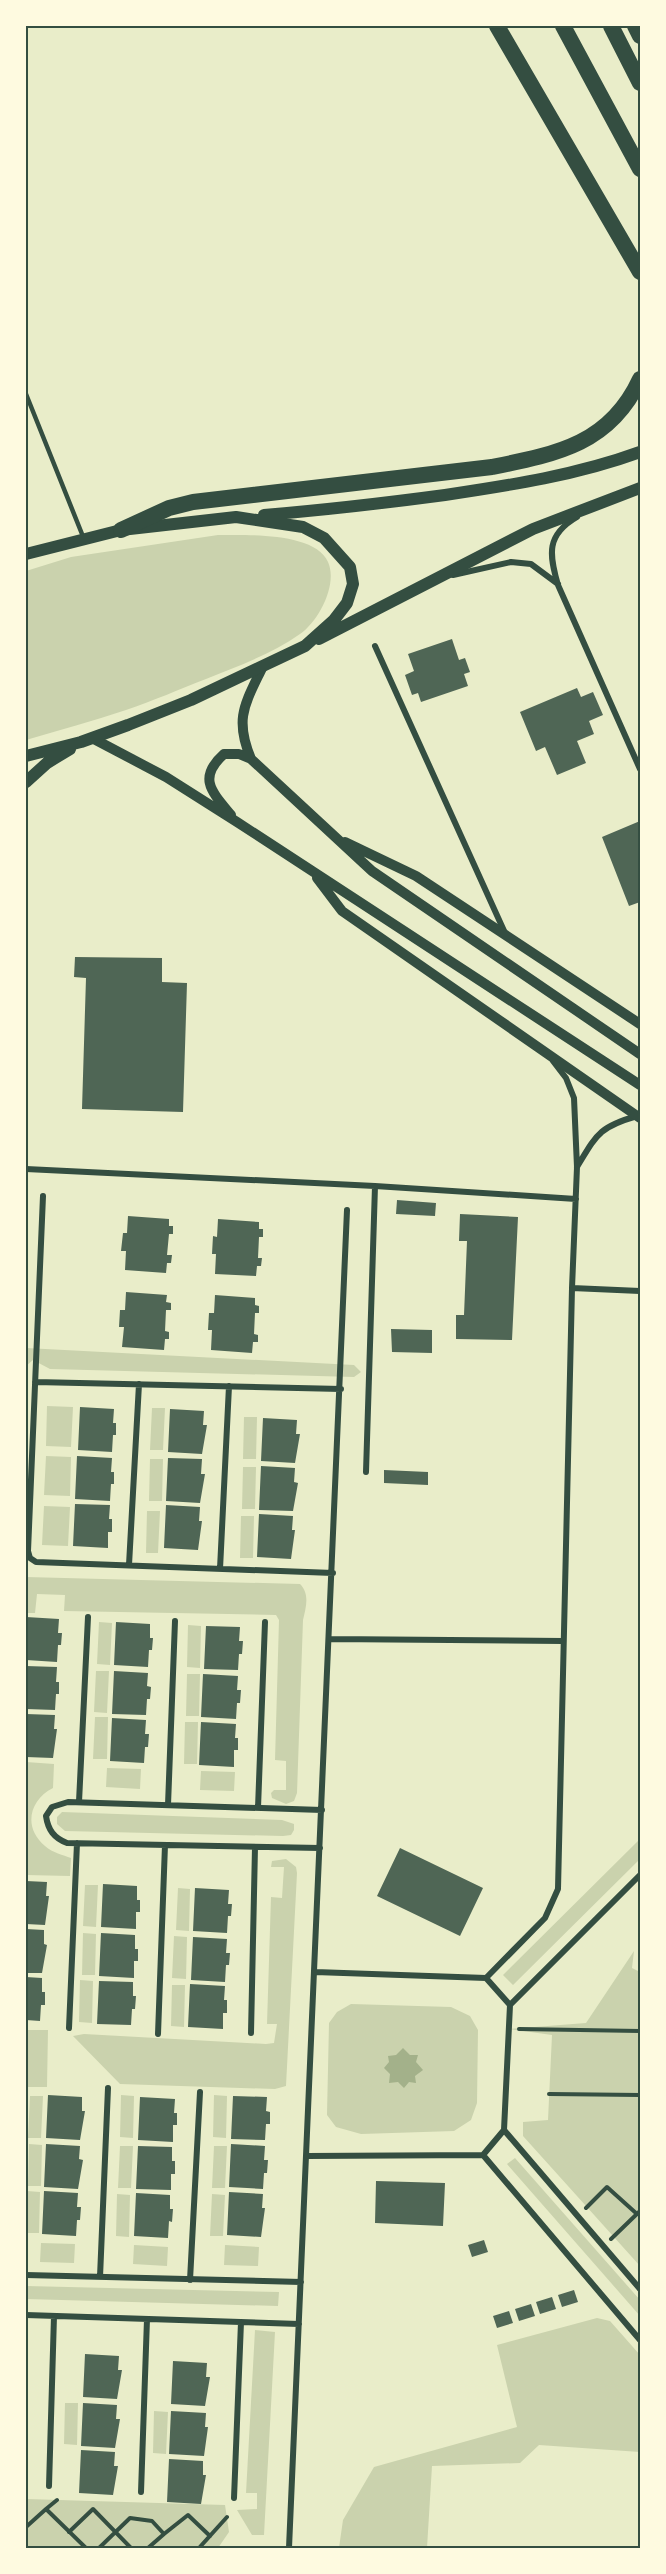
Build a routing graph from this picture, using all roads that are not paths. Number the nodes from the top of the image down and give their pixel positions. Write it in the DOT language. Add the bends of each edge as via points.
graph roads {
  1 [pos="497,26"];
  2 [pos="563,26"];
  3 [pos="611,26"];
  4 [pos="635,26"];
  5 [pos="640,36"];
  6 [pos="640,83"];
  7 [pos="640,169"];
  8 [pos="640,272"];
  9 [pos="640,379"];
  10 [pos="26,394"];
  11 [pos="640,452"];
  12 [pos="640,488"];
  13 [pos="599,504"];
  14 [pos="236,517"];
  15 [pos="121,530"];
  16 [pos="84,539"];
  17 [pos="26,554"];
  18 [pos="425,584"];
  19 [pos="558,585"];
  20 [pos="305,646"];
  21 [pos="375,646"];
  22 [pos="263,666"];
  23 [pos="87,740"];
  24 [pos="26,756"];
  25 [pos="251,759"];
  26 [pos="640,769"];
  27 [pos="26,782"];
  28 [pos="237,822"];
  29 [pos="334,836"];
  30 [pos="312,871"];
  31 [pos="506,935"];
  32 [pos="640,1024"];
  33 [pos="545,1052"];
  34 [pos="640,1054"];
  35 [pos="640,1084"];
  36 [pos="639,1117"];
  37 [pos="577,1167"];
  38 [pos="26,1169"];
  39 [pos="375,1185"];
  40 [pos="43,1196"];
  41 [pos="576,1199"];
  42 [pos="347,1210"];
  43 [pos="572,1288"];
  44 [pos="640,1291"];
  45 [pos="35,1382"];
  46 [pos="139,1384"];
  47 [pos="229,1386"];
  48 [pos="341,1389"];
  49 [pos="366,1472"];
  50 [pos="129,1565"];
  51 [pos="220,1569"];
  52 [pos="333,1573"];
  53 [pos="88,1617"];
  54 [pos="175,1621"];
  55 [pos="265,1622"];
  56 [pos="330,1639"];
  57 [pos="563,1641"];
  58 [pos="79,1802"];
  59 [pos="168,1805"];
  60 [pos="258,1808"];
  61 [pos="322,1810"];
  62 [pos="77,1843"];
  63 [pos="165,1845"];
  64 [pos="255,1847"];
  65 [pos="320,1848"];
  66 [pos="640,1875"];
  67 [pos="315,1972"];
  68 [pos="486,1978"];
  69 [pos="510,2005"];
  70 [pos="69,2028"];
  71 [pos="251,2033"];
  72 [pos="158,2034"];
  73 [pos="108,2088"];
  74 [pos="200,2092"];
  75 [pos="504,2130"];
  76 [pos="483,2155"];
  77 [pos="307,2156"];
  78 [pos="26,2275"];
  79 [pos="100,2277"];
  80 [pos="190,2280"];
  81 [pos="301,2282"];
  82 [pos="640,2289"];
  83 [pos="26,2314"];
  84 [pos="54,2316"];
  85 [pos="147,2319"];
  86 [pos="241,2322"];
  87 [pos="299,2324"];
  88 [pos="640,2340"];
  89 [pos="49,2486"];
  90 [pos="141,2492"];
  91 [pos="234,2498"];
  92 [pos="289,2548"];
  1 -- 8 [label="highway"];
  2 -- 7 [label="highway"];
  3 -- 6 [label="highway"];
  4 -- 5 [label="highway"];
  9 -- 15 [label="highway" via="630,401 601,432 529,460 193,502 169,508"];
  10 -- 16 [label="lane"];
  11 -- 14 [label="main road" via="523,484 349,508"];
  12 -- 13 [label="main road"];
  13 -- 18 [label="main road" via="533,529"];
  13 -- 19 [label="street" via="572,520 550,547"];
  14 -- 15 [label="main road"];
  14 -- 20 [label="main road" via="303,527 324,538 350,567 353,584 347,603"];
  15 -- 16 [label="main road"];
  16 -- 17 [label="main road"];
  18 -- 19 [label="street" via="511,562 531,564"];
  18 -- 20 [label="main road"];
  19 -- 26 [label="street"];
  20 -- 22 [label="main road"];
  21 -- 31 [label="street"];
  22 -- 23 [label="main road"];
  22 -- 25 [label="street" via="242,720 243,739"];
  23 -- 24 [label="main road"];
  23 -- 27 [label="main road" via="47,763"];
  23 -- 28 [label="street" via="166,777"];
  25 -- 28 [label="street" via="224,754 213,764 209,778 211,791"];
  25 -- 29 [label="street"];
  28 -- 30 [label="street"];
  29 -- 31 [label="street" via="416,876"];
  29 -- 34 [label="street" via="372,871"];
  30 -- 33 [label="street" via="342,911"];
  30 -- 35 [label="street"];
  31 -- 32 [label="street"];
  33 -- 36 [label="street"];
  33 -- 37 [label="street" via="566,1078 574,1098"];
  36 -- 37 [label="street" via="615,1123 597,1134"];
  37 -- 41 [label="street"];
  38 -- 39 [label="street"];
  39 -- 41 [label="street"];
  39 -- 49 [label="street"];
  40 -- 45 [label="street"];
  41 -- 43 [label="street"];
  42 -- 48 [label="street"];
  43 -- 44 [label="street"];
  43 -- 57 [label="street"];
  45 -- 46 [label="street"];
  45 -- 50 [label="street" via="30,1558 36,1562"];
  46 -- 47 [label="street"];
  46 -- 50 [label="street"];
  47 -- 48 [label="street"];
  47 -- 51 [label="street"];
  48 -- 52 [label="street"];
  50 -- 51 [label="street"];
  51 -- 52 [label="street"];
  52 -- 56 [label="street"];
  53 -- 58 [label="street"];
  54 -- 59 [label="street"];
  55 -- 60 [label="street"];
  56 -- 57 [label="street"];
  56 -- 61 [label="street"];
  57 -- 68 [label="street" via="558,1889 545,1918"];
  58 -- 59 [label="street"];
  58 -- 62 [label="street" via="60,1803 46,1816 48,1827 58,1840"];
  59 -- 60 [label="street"];
  60 -- 61 [label="street"];
  61 -- 65 [label="street"];
  62 -- 63 [label="street"];
  62 -- 70 [label="street"];
  63 -- 64 [label="street"];
  63 -- 72 [label="street"];
  64 -- 65 [label="street"];
  64 -- 71 [label="street"];
  65 -- 67 [label="street"];
  66 -- 69 [label="street"];
  67 -- 68 [label="street"];
  67 -- 77 [label="street"];
  68 -- 69 [label="street"];
  69 -- 75 [label="street"];
  73 -- 79 [label="street"];
  74 -- 80 [label="street"];
  75 -- 76 [label="street"];
  75 -- 82 [label="street"];
  76 -- 77 [label="street"];
  76 -- 88 [label="street"];
  77 -- 81 [label="street"];
  78 -- 79 [label="street"];
  79 -- 80 [label="street"];
  80 -- 81 [label="street"];
  81 -- 87 [label="street"];
  83 -- 84 [label="street"];
  84 -- 85 [label="street"];
  84 -- 89 [label="street"];
  85 -- 86 [label="street"];
  85 -- 90 [label="street"];
  86 -- 87 [label="street"];
  86 -- 91 [label="street"];
  87 -- 92 [label="street"];
}
